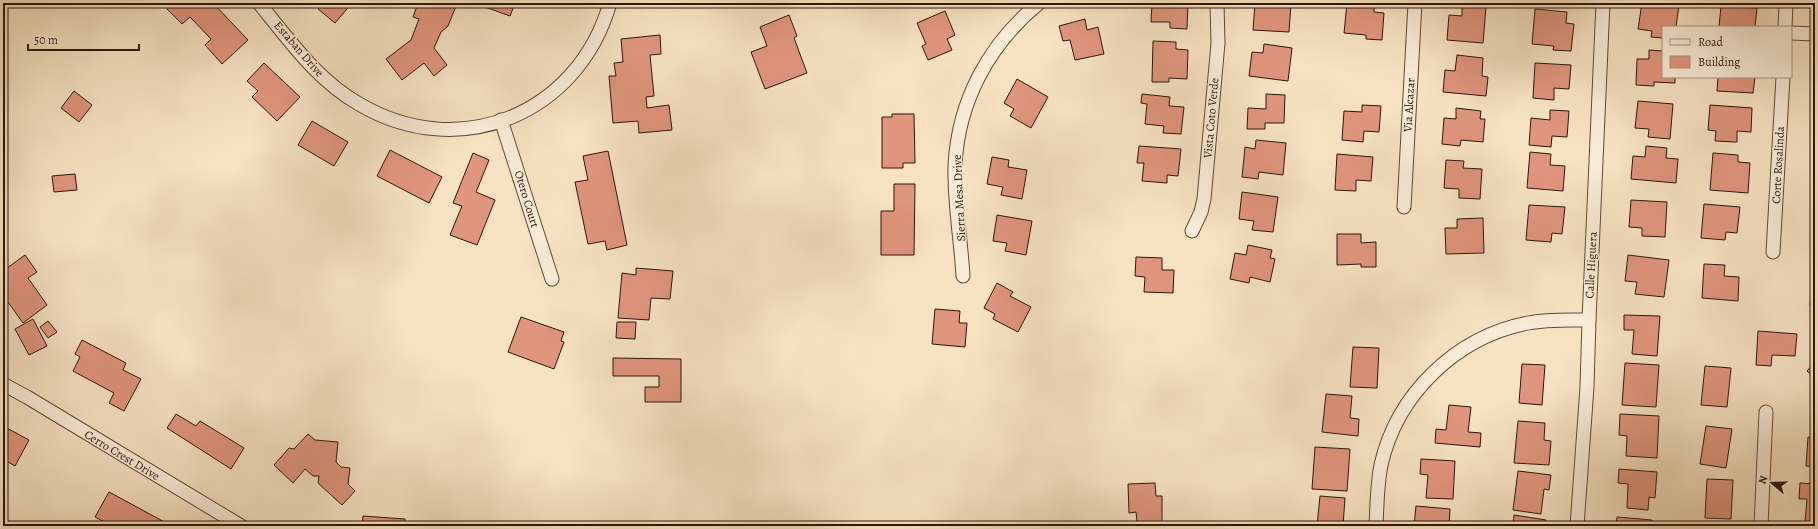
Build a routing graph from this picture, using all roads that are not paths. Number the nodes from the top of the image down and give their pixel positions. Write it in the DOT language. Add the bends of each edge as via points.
graph roads {
  1 [pos="260,3"];
  2 [pos="610,3"];
  3 [pos="1039,3"];
  4 [pos="1217,3"];
  5 [pos="1415,3"];
  6 [pos="1603,3"];
  7 [pos="1786,3"];
  8 [pos="1785,26"];
  9 [pos="1792,33"];
  10 [pos="1815,34"];
  11 [pos="1783,78"];
  12 [pos="501,120"];
  13 [pos="1404,208"];
  14 [pos="1192,231"];
  15 [pos="1773,252"];
  16 [pos="963,276"];
  17 [pos="552,279"];
  18 [pos="1589,320"];
  19 [pos="3,384"];
  20 [pos="1766,412"];
  21 [pos="241,526"];
  22 [pos="1376,526"];
  23 [pos="1577,526"];
  24 [pos="1761,526"];
  1 -- 12 [label="street, Estaban Drive" via="323,78 358,104 378,114 412,127 444,130 476,127"];
  2 -- 12 [label="street, Estaban Drive" via="592,48 571,76 542,100"];
  3 -- 16 [label="street, Sierra Mesa Drive" via="1000,42 984,66 962,119 955,168"];
  4 -- 14 [label="street, Vista Coto Verde" via="1218,43 1204,199"];
  5 -- 13 [label="street, Via Alcazar"];
  6 -- 18 [label="street, Calle Higuera"];
  7 -- 8 [label="street"];
  9 -- 10 [label="street"];
  11 -- 15 [label="street, Corte Rosalinda"];
  12 -- 17 [label="street, Otero Court"];
  18 -- 22 [label="street" via="1547,320 1509,328 1472,343 1426,380 1403,411 1387,446 1378,485"];
  18 -- 23 [label="street, Calle Higuera"];
  19 -- 21 [label="street, Cerro Crest Drive"];
  20 -- 24 [label="street"];
}
